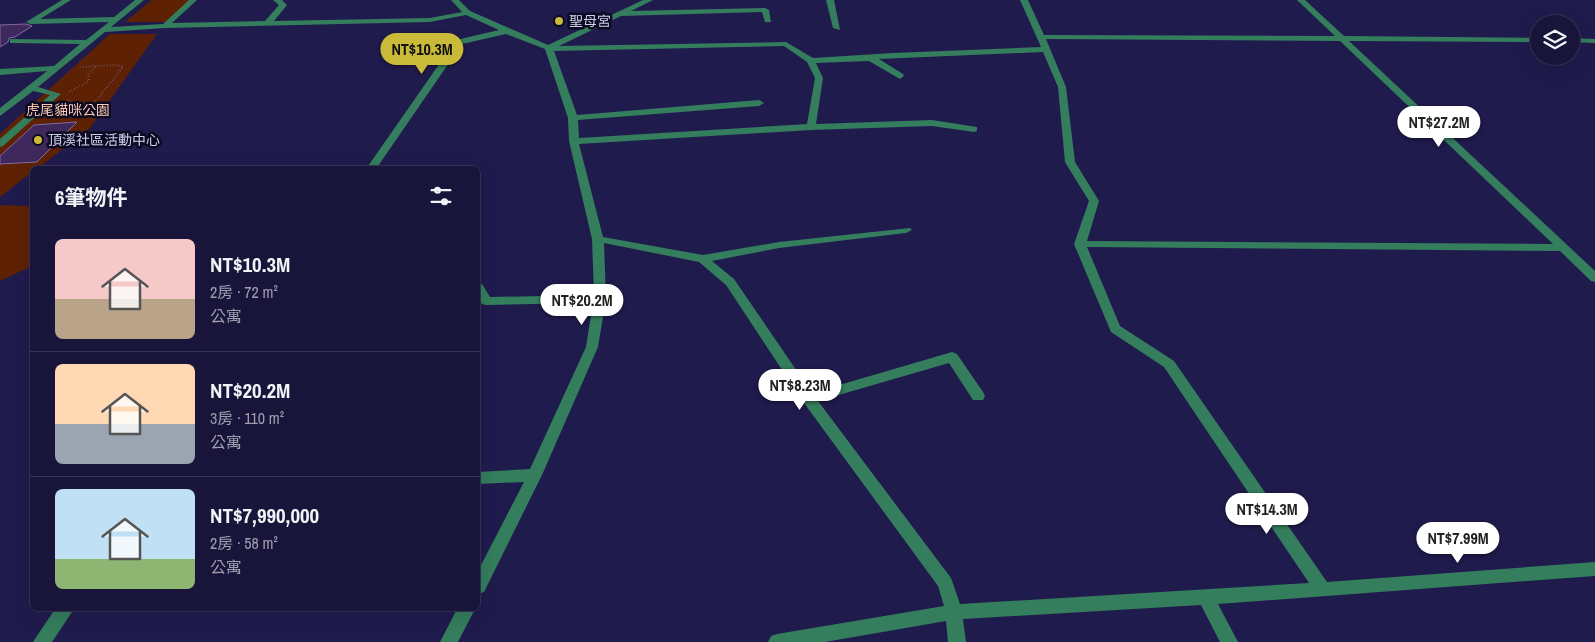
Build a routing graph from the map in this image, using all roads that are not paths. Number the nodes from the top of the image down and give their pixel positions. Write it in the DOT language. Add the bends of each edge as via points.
graph roads {
  1 [pos="67,0"];
  2 [pos="140,0"];
  3 [pos="193,0"];
  4 [pos="277,0"];
  5 [pos="455,0"];
  6 [pos="649,0"];
  7 [pos="830,0"];
  8 [pos="1024,0"];
  9 [pos="1301,0"];
  10 [pos="468,14"];
  11 [pos="620,14"];
  12 [pos="114,19"];
  13 [pos="768,20"];
  14 [pos="268,23"];
  15 [pos="165,26"];
  16 [pos="837,28"];
  17 [pos="101,30"];
  18 [pos="507,31"];
  19 [pos="1342,39"];
  20 [pos="1530,40"];
  21 [pos="1580,40"];
  22 [pos="1595,40"];
  23 [pos="13,41"];
  24 [pos="87,42"];
  25 [pos="1043,43"];
  26 [pos="549,48"];
  27 [pos="871,58"];
  28 [pos="812,61"];
  29 [pos="55,68"];
  30 [pos="0,72"];
  31 [pos="900,76"];
  32 [pos="32,88"];
  33 [pos="759,103"];
  34 [pos="0,113"];
  35 [pos="573,118"];
  36 [pos="811,127"];
  37 [pos="974,129"];
  38 [pos="574,141"];
  39 [pos="0,144"];
  40 [pos="373,166"];
  41 [pos="906,230"];
  42 [pos="598,239"];
  43 [pos="1080,244"];
  44 [pos="1563,248"];
  45 [pos="703,259"];
  46 [pos="1595,278"];
  47 [pos="480,290"];
  48 [pos="600,299"];
  49 [pos="978,396"];
  50 [pos="809,399"];
  51 [pos="535,475"];
  52 [pos="480,478"];
  53 [pos="1595,570"];
  54 [pos="480,583"];
  55 [pos="1323,590"];
  56 [pos="1206,597"];
  57 [pos="64,611"];
  58 [pos="465,611"];
  59 [pos="954,612"];
  60 [pos="42,642"];
  61 [pos="449,642"];
  62 [pos="777,642"];
  63 [pos="958,642"];
  64 [pos="1229,642"];
  1 -- 12 [label="street" via="30,22"];
  2 -- 12 [label="street"];
  3 -- 15 [label="street"];
  4 -- 14 [label="street" via="283,4"];
  5 -- 10 [label="street"];
  6 -- 11 [label="street"];
  7 -- 16 [label="street"];
  8 -- 25 [label="street"];
  9 -- 19 [label="street"];
  10 -- 14 [label="street" via="430,20"];
  10 -- 18 [label="street"];
  11 -- 13 [label="street" via="765,10"];
  11 -- 26 [label="street"];
  12 -- 17 [label="street"];
  14 -- 15 [label="street"];
  15 -- 17 [label="street"];
  17 -- 24 [label="street"];
  18 -- 26 [label="street"];
  18 -- 40 [label="street" via="458,42"];
  19 -- 20 [label="street"];
  19 -- 25 [label="street"];
  19 -- 44 [label="street"];
  21 -- 22 [label="street"];
  23 -- 24 [label="street"];
  24 -- 29 [label="street"];
  25 -- 27 [label="street"];
  25 -- 43 [label="street" via="1062,88 1070,162 1094,201"];
  26 -- 28 [label="street" via="786,44"];
  26 -- 35 [label="street"];
  27 -- 28 [label="street"];
  27 -- 31 [label="street"];
  28 -- 36 [label="street" via="819,78"];
  29 -- 30 [label="street"];
  29 -- 32 [label="street"];
  32 -- 34 [label="street"];
  32 -- 39 [label="street" via="57,94"];
  33 -- 35 [label="street"];
  35 -- 38 [label="street"];
  36 -- 37 [label="street" via="932,123"];
  36 -- 38 [label="street"];
  38 -- 42 [label="street"];
  41 -- 45 [label="street"];
  42 -- 45 [label="street"];
  42 -- 48 [label="street"];
  43 -- 44 [label="street"];
  43 -- 55 [label="street" via="1115,329 1169,364"];
  44 -- 46 [label="street"];
  45 -- 50 [label="street" via="730,282"];
  47 -- 48 [label="street" via="486,301"];
  48 -- 51 [label="street" via="592,347"];
  49 -- 50 [label="street" via="952,357"];
  50 -- 59 [label="street" via="945,583"];
  51 -- 52 [label="street"];
  51 -- 54 [label="street"];
  53 -- 55 [label="street"];
  55 -- 56 [label="street"];
  56 -- 59 [label="street"];
  56 -- 64 [label="street"];
  57 -- 60 [label="street"];
  58 -- 61 [label="street"];
  59 -- 62 [label="street"];
  59 -- 63 [label="street"];
}
